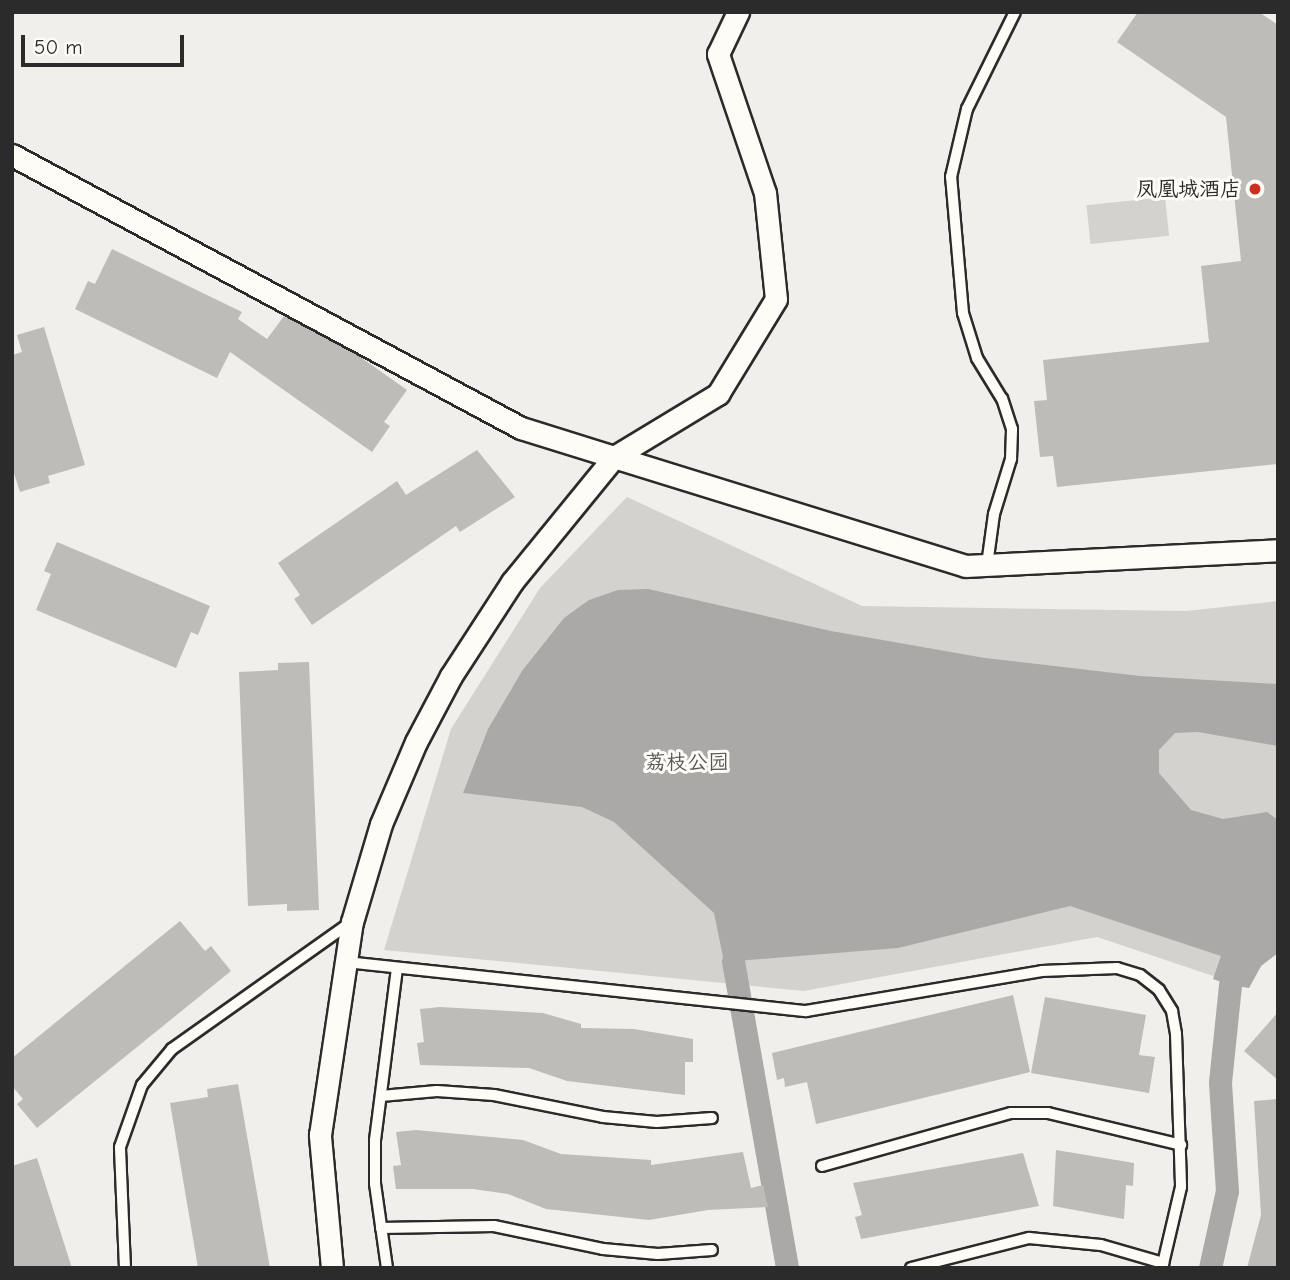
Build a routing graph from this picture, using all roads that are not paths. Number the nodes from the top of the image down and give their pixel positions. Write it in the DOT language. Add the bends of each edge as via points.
graph roads {
  1 [pos="738,12"];
  2 [pos="1016,12"];
  3 [pos="12,155"];
  4 [pos="614,457"];
  5 [pos="1278,550"];
  6 [pos="987,565"];
  7 [pos="352,922"];
  8 [pos="346,962"];
  9 [pos="397,968"];
  10 [pos="381,1096"];
  11 [pos="712,1118"];
  12 [pos="1181,1146"];
  13 [pos="822,1166"];
  14 [pos="381,1228"];
  15 [pos="712,1250"];
  16 [pos="1163,1265"];
  17 [pos="125,1268"];
  18 [pos="332,1268"];
  19 [pos="387,1268"];
  20 [pos="911,1268"];
  1 -- 4 [label="street" via="718,54 765,193 776,299 718,394"];
  2 -- 6 [label="lane" via="967,109 951,177 963,313 977,358 1003,399 1012,429 1011,459 994,513"];
  3 -- 4 [label="street" via="521,428"];
  4 -- 6 [label="street" via="966,566"];
  4 -- 7 [label="street" via="512,582 451,676 400,777"];
  5 -- 6 [label="street"];
  7 -- 8 [label="street"];
  7 -- 17 [label="lane" via="172,1049 142,1085 120,1147"];
  8 -- 9 [label="lane"];
  8 -- 18 [label="street" via="320,1135"];
  9 -- 10 [label="lane"];
  9 -- 12 [label="lane" via="806,1011 1042,971 1117,968 1140,975 1159,990 1172,1011"];
  10 -- 11 [label="lane" via="437,1091 494,1094 603,1118 657,1122"];
  10 -- 14 [label="lane" via="375,1140"];
  12 -- 13 [label="lane" via="1048,1113 1011,1113"];
  12 -- 16 [label="lane" via="1181,1187"];
  14 -- 15 [label="lane" via="494,1226 603,1250 658,1254"];
  14 -- 19 [label="lane"];
  16 -- 20 [label="lane" via="1101,1245 1029,1238"];
}
